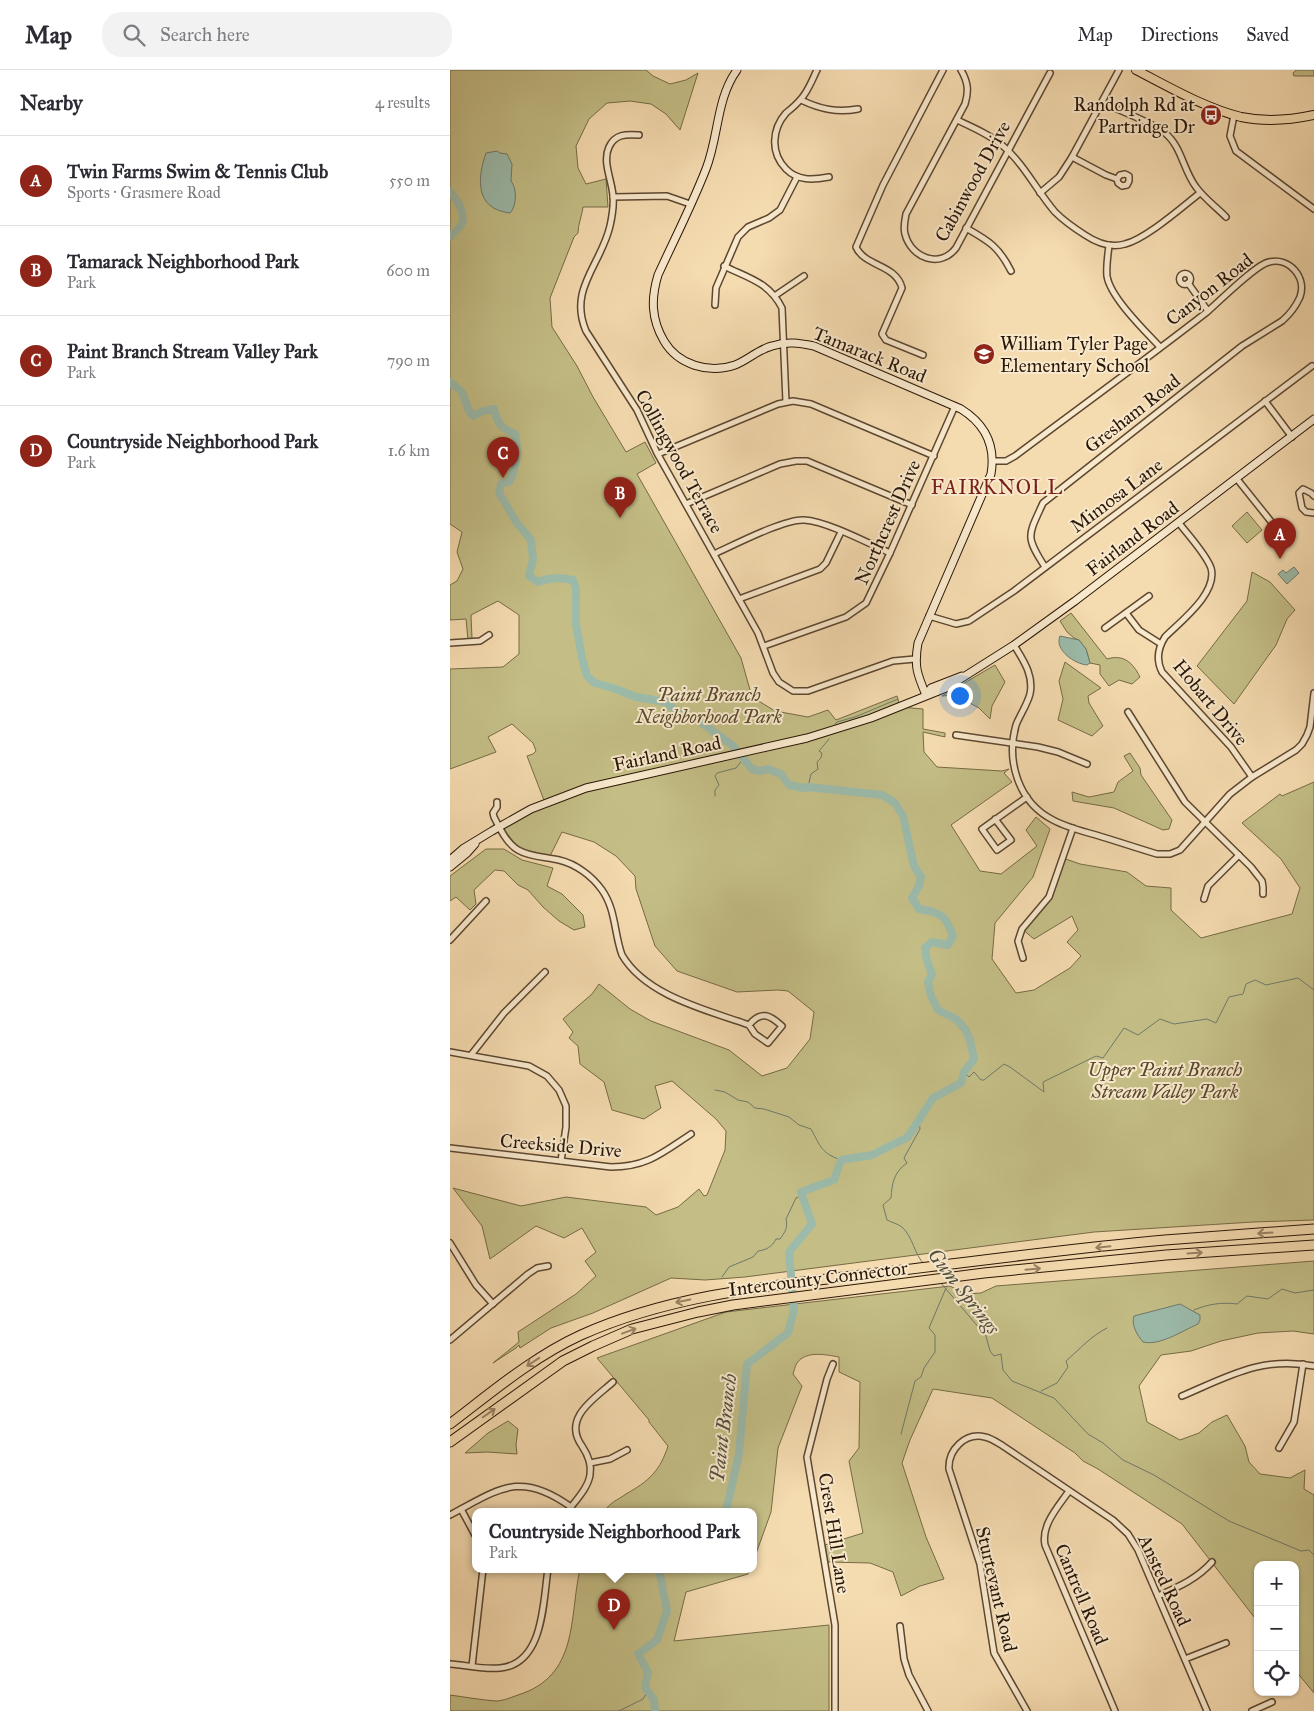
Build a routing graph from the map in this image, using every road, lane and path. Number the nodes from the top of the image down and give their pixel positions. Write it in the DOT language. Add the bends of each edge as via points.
graph roads {
  1 [pos="737,70"];
  2 [pos="817,70"];
  3 [pos="943,70"];
  4 [pos="961,70"];
  5 [pos="1119,70"];
  6 [pos="1136,70"];
  7 [pos="1050,73"];
  8 [pos="801,100"];
  9 [pos="1102,102"];
  10 [pos="858,109"];
  11 [pos="1234,114"];
  12 [pos="1314,115"];
  13 [pos="957,120"];
  14 [pos="639,135"];
  15 [pos="1007,150"];
  16 [pos="1072,157"];
  17 [pos="796,177"];
  18 [pos="828,177"];
  19 [pos="1118,179"];
  20 [pos="1040,193"];
  21 [pos="1200,193"];
  22 [pos="614,197"];
  23 [pos="690,204"];
  24 [pos="1314,209"];
  25 [pos="1226,217"];
  26 [pos="966,228"];
  27 [pos="1110,245"];
  28 [pos="724,266"];
  29 [pos="1011,271"];
  30 [pos="804,276"];
  31 [pos="1188,283"];
  32 [pos="776,295"];
  33 [pos="1296,304"];
  34 [pos="715,305"];
  35 [pos="1208,311"];
  36 [pos="783,343"];
  37 [pos="1160,347"];
  38 [pos="923,355"];
  39 [pos="1312,366"];
  40 [pos="1265,401"];
  41 [pos="786,402"];
  42 [pos="955,406"];
  43 [pos="1314,419"];
  44 [pos="1292,437"];
  45 [pos="658,454"];
  46 [pos="934,456"];
  47 [pos="993,462"];
  48 [pos="1237,479"];
  49 [pos="1314,496"];
  50 [pos="686,504"];
  51 [pos="912,505"];
  52 [pos="1314,513"];
  53 [pos="1179,523"];
  54 [pos="841,532"];
  55 [pos="1285,539"];
  56 [pos="890,552"];
  57 [pos="714,554"];
  58 [pos="1045,567"];
  59 [pos="1149,596"];
  60 [pos="739,599"];
  61 [pos="1126,613"];
  62 [pos="929,616"];
  63 [pos="1105,628"];
  64 [pos="489,635"];
  65 [pos="450,643"];
  66 [pos="1161,644"];
  67 [pos="1014,645"];
  68 [pos="764,646"];
  69 [pos="915,659"];
  70 [pos="1314,693"];
  71 [pos="926,695"];
  72 [pos="1128,712"];
  73 [pos="956,735"];
  74 [pos="1013,743"];
  75 [pos="1087,764"];
  76 [pos="1252,777"];
  77 [pos="1027,797"];
  78 [pos="497,802"];
  79 [pos="995,819"];
  80 [pos="1204,821"];
  81 [pos="500,826"];
  82 [pos="1073,828"];
  83 [pos="479,840"];
  84 [pos="1239,855"];
  85 [pos="450,860"];
  86 [pos="450,867"];
  87 [pos="1263,894"];
  88 [pos="1204,899"];
  89 [pos="486,901"];
  90 [pos="450,940"];
  91 [pos="1023,958"];
  92 [pos="545,972"];
  93 [pos="749,1025"];
  94 [pos="450,1052"];
  95 [pos="470,1056"];
  96 [pos="691,1134"];
  97 [pos="450,1148"];
  98 [pos="561,1161"];
  99 [pos="1314,1229"];
  100 [pos="450,1243"];
  101 [pos="1314,1245"];
  102 [pos="548,1266"];
  103 [pos="493,1304"];
  104 [pos="450,1340"];
  105 [pos="833,1364"];
  106 [pos="1303,1364"];
  107 [pos="1314,1366"];
  108 [pos="613,1382"];
  109 [pos="1182,1396"];
  110 [pos="450,1424"];
  111 [pos="450,1442"];
  112 [pos="960,1442"];
  113 [pos="1279,1448"];
  114 [pos="627,1450"];
  115 [pos="590,1463"];
  116 [pos="1069,1491"];
  117 [pos="569,1508"];
  118 [pos="571,1508"];
  119 [pos="461,1509"];
  120 [pos="450,1515"];
  121 [pos="472,1529"];
  122 [pos="1212,1562"];
  123 [pos="483,1573"];
  124 [pos="547,1573"];
  125 [pos="1158,1596"];
  126 [pos="900,1626"];
  127 [pos="1226,1643"];
  128 [pos="1185,1659"];
  129 [pos="450,1664"];
  130 [pos="472,1666"];
  131 [pos="1272,1702"];
  132 [pos="835,1711"];
  133 [pos="928,1711"];
  134 [pos="1027,1711"];
  135 [pos="1115,1711"];
  136 [pos="1207,1711"];
  137 [pos="1252,1711"];
  1 -- 23 [label="main road, Tamarack Road" via="725,90 712,152"];
  2 -- 8 [label="street"];
  3 -- 38 [label="street" via="883,185 856,247 862,255 900,281 902,288 882,334 886,340"];
  4 -- 13 [label="street, Cabinwood Drive" via="968,84 968,94"];
  5 -- 9 [label="street"];
  6 -- 11 [label="main road" via="1207,105"];
  7 -- 15 [label="street, Cabinwood Drive"];
  8 -- 10 [label="street" via="827,110"];
  8 -- 17 [label="street" via="778,124 774,144 783,166"];
  9 -- 16 [label="street"];
  9 -- 21 [label="street" via="1164,133 1173,141"];
  11 -- 12 [label="main road" via="1285,120"];
  11 -- 24 [label="street" via="1230,136 1236,151"];
  13 -- 15 [label="street"];
  13 -- 26 [label="street, Cabinwood Drive" via="906,214 904,227 910,245 933,259 951,254"];
  14 -- 22 [label="street, Collingwood Terrace" via="620,136 608,149"];
  15 -- 20 [label="street"];
  15 -- 26 [label="street, Cabinwood Drive"];
  16 -- 19 [label="street"];
  16 -- 20 [label="street" via="1059,177"];
  17 -- 18 [label="street" via="815,180"];
  17 -- 28 [label="street" via="780,210 743,232"];
  20 -- 27 [label="street" via="1070,226 1092,240"];
  21 -- 25 [label="street"];
  21 -- 27 [label="street" via="1140,238 1126,244"];
  22 -- 23 [label="street" via="667,196"];
  22 -- 45 [label="street, Collingwood Terrace" via="609,229 583,289 580,311 586,331 637,410"];
  23 -- 36 [label="main road, Tamarack Road" via="654,290 653,311 666,344 692,365 718,368 735,365 770,346"];
  26 -- 29 [label="street" via="996,247"];
  27 -- 37 [label="street" via="1109,285"];
  28 -- 32 [label="street"];
  28 -- 34 [label="street" via="716,288"];
  30 -- 32 [label="street"];
  31 -- 35 [label="street"];
  32 -- 36 [label="street" via="782,308"];
  33 -- 35 [label="street, Canyon Road" via="1300,295 1300,277 1290,265 1268,262"];
  33 -- 58 [label="street, Gresham Road" via="1282,321 1242,346 1043,503 1030,535 1032,547"];
  35 -- 37 [label="street, Canyon Road"];
  36 -- 41 [label="street"];
  36 -- 42 [label="main road, Tamarack Road" via="814,346"];
  37 -- 47 [label="street, Canyon Road" via="1015,456"];
  39 -- 40 [label="street, Mimosa Lane"];
  40 -- 44 [label="street"];
  40 -- 58 [label="street, Mimosa Lane"];
  41 -- 45 [label="street"];
  41 -- 46 [label="street" via="811,404"];
  42 -- 46 [label="street, Northcrest Drive"];
  42 -- 47 [label="main road, Tamarack Road" via="983,427 990,441"];
  43 -- 44 [label="main road, Fairland Road"];
  44 -- 48 [label="main road, Fairland Road"];
  45 -- 50 [label="street, Collingwood Terrace"];
  46 -- 51 [label="street, Northcrest Drive"];
  47 -- 62 [label="main road, Tamarack Road" via="992,474"];
  48 -- 53 [label="main road, Fairland Road"];
  48 -- 55 [label="street"];
  49 -- 52 [label="street" via="1303,489 1299,493 1302,508"];
  50 -- 51 [label="street" via="796,460 818,465"];
  50 -- 57 [label="street, Collingwood Terrace"];
  51 -- 56 [label="street, Northcrest Drive"];
  53 -- 66 [label="street, Hobart Drive" via="1207,560 1211,584 1205,596"];
  53 -- 67 [label="main road, Fairland Road"];
  54 -- 56 [label="street"];
  54 -- 57 [label="street" via="813,521 794,521"];
  54 -- 60 [label="street" via="830,558 820,569"];
  56 -- 68 [label="street, Northcrest Drive" via="870,596 858,610"];
  57 -- 60 [label="street, Collingwood Terrace"];
  58 -- 62 [label="street, Mimosa Lane" via="969,620 956,624"];
  59 -- 61 [label="street"];
  60 -- 68 [label="street, Collingwood Terrace"];
  61 -- 63 [label="street"];
  61 -- 66 [label="street" via="1139,630"];
  62 -- 69 [label="main road, Tamarack Road"];
  64 -- 65 [label="street" via="480,641"];
  66 -- 76 [label="street, Hobart Drive" via="1158,659 1162,672 1231,747"];
  67 -- 71 [label="main road, Fairland Road" via="946,688"];
  67 -- 74 [label="street" via="1028,667 1031,685"];
  68 -- 69 [label="street, Collingwood Terrace" via="779,682 799,692 893,661"];
  69 -- 71 [label="main road, Tamarack Road"];
  70 -- 76 [label="street" via="1310,727 1302,744"];
  71 -- 81 [label="main road, Fairland Road" via="831,732 586,788 531,809"];
  72 -- 80 [label="street" via="1185,802"];
  73 -- 74 [label="street"];
  74 -- 75 [label="street" via="1058,752"];
  74 -- 77 [label="street" via="1015,771"];
  76 -- 80 [label="street"];
  77 -- 79 [label="street"];
  77 -- 82 [label="street" via="1052,820"];
  78 -- 81 [label="street" via="493,813"];
  79 -- 79 [label="street" via="982,829 997,850 1010,840"];
  80 -- 82 [label="street" via="1183,847 1170,854 1157,854"];
  80 -- 84 [label="street"];
  81 -- 83 [label="main road, Fairland Road"];
  81 -- 93 [label="street" via="517,850 560,860 597,883 610,905 622,955 632,969 651,985 671,997"];
  82 -- 91 [label="street" via="1049,897 1022,929 1018,942"];
  83 -- 85 [label="main road, Fairland Road"];
  83 -- 86 [label="main road, Fairland Road"];
  84 -- 87 [label="street" via="1262,881"];
  84 -- 88 [label="street" via="1208,886"];
  89 -- 90 [label="street"];
  92 -- 95 [label="street" via="504,1013"];
  93 -- 93 [label="street" via="754,1018 766,1015 782,1026 768,1043"];
  94 -- 95 [label="street"];
  95 -- 98 [label="street" via="529,1066 554,1083 563,1098 567,1116"];
  96 -- 98 [label="street, Creekside Drive" via="644,1163 611,1167"];
  97 -- 98 [label="street, Creekside Drive"];
  99 -- 110 [label="highway, Intercounty Connector, one-way" via="1165,1240 983,1260 731,1291 654,1308 581,1335 547,1353"];
  100 -- 103 [label="street" via="476,1285"];
  111 -- 101 [label="highway, Intercounty Connector, one-way" via="563,1361 632,1329 698,1312 984,1273 1166,1255"];
  102 -- 103 [label="street" via="536,1268"];
  103 -- 104 [label="street"];
  105 -- 132 [label="street, Crest Hill Lane" via="807,1457 835,1625"];
  106 -- 107 [label="street"];
  106 -- 109 [label="street" via="1255,1366"];
  106 -- 113 [label="street" via="1294,1422"];
  108 -- 115 [label="street" via="584,1408 576,1421 575,1434"];
  112 -- 116 [label="street, Ansted Road" via="978,1436 991,1439"];
  112 -- 134 [label="street, Sturtevant Road" via="951,1456 949,1469 980,1564 994,1653"];
  114 -- 115 [label="street" via="610,1459"];
  115 -- 118 [label="street" via="590,1477"];
  116 -- 125 [label="street, Ansted Road" via="1128,1534"];
  116 -- 135 [label="street, Cantrell Road" via="1046,1526 1043,1538"];
  117 -- 119 [label="street" via="545,1491 518,1486 494,1491"];
  119 -- 120 [label="street"];
  119 -- 121 [label="street"];
  122 -- 125 [label="street" via="1195,1578"];
  123 -- 130 [label="street"];
  124 -- 130 [label="street" via="537,1636 524,1658 502,1668"];
  125 -- 128 [label="street, Ansted Road"];
  126 -- 133 [label="street" via="908,1675"];
  127 -- 128 [label="street"];
  128 -- 136 [label="street, Ansted Road"];
  129 -- 130 [label="street"];
  131 -- 137 [label="street"];
}
